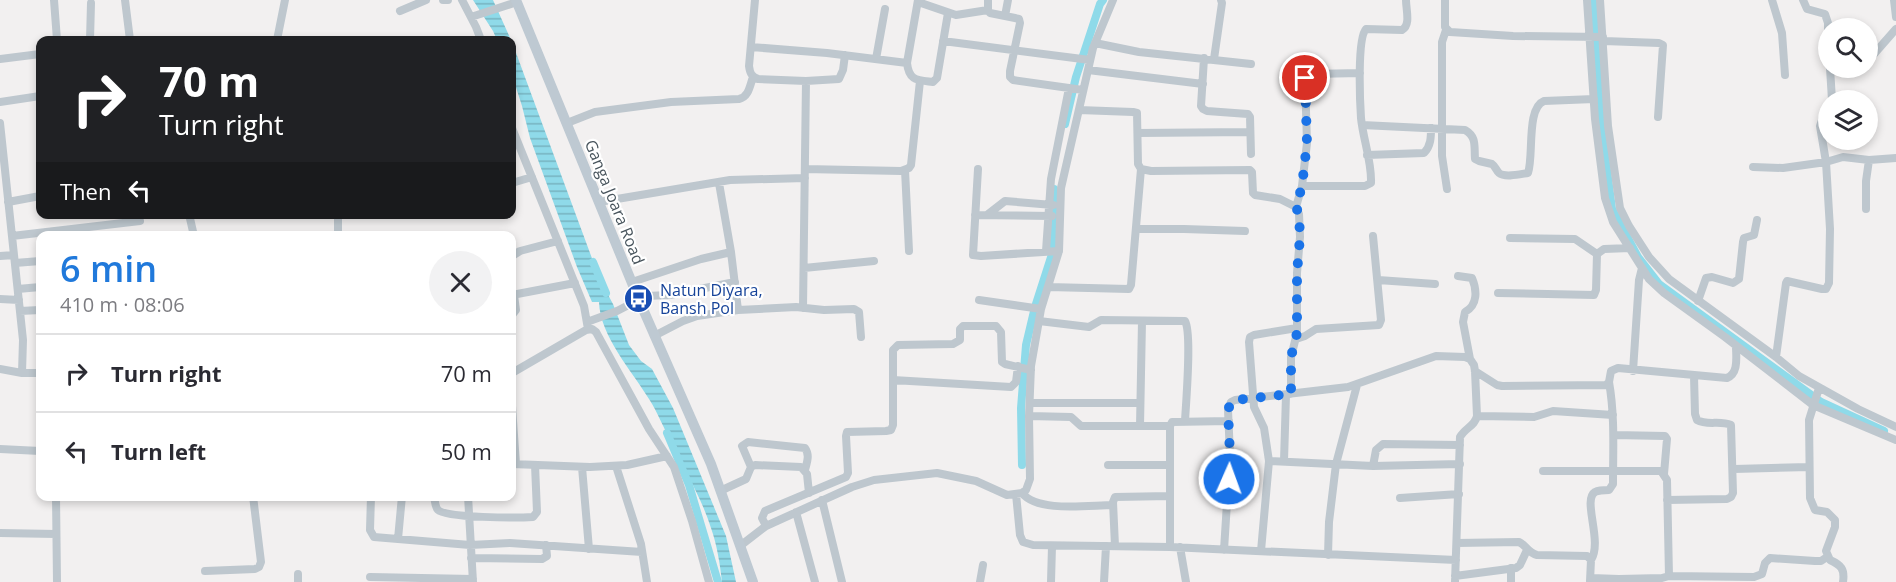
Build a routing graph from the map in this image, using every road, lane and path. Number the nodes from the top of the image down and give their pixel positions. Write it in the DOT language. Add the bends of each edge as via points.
graph roads {
  1 [pos="54,0"];
  2 [pos="125,0"];
  3 [pos="285,0"];
  4 [pos="426,0"];
  5 [pos="443,0"];
  6 [pos="448,0"];
  7 [pos="462,0"];
  8 [pos="755,0"];
  9 [pos="988,0"];
  10 [pos="1008,0"];
  11 [pos="1113,0"];
  12 [pos="1221,0"];
  13 [pos="1406,0"];
  14 [pos="1445,0"];
  15 [pos="1587,0"];
  16 [pos="1600,0"];
  17 [pos="1772,0"];
  18 [pos="1803,0"];
  19 [pos="1894,0"];
  20 [pos="516,1"];
  21 [pos="918,1"];
  22 [pos="91,3"];
  23 [pos="885,9"];
  24 [pos="400,10"];
  25 [pos="988,10"];
  26 [pos="948,13"];
  27 [pos="1005,16"];
  28 [pos="471,17"];
  29 [pos="1896,17"];
  30 [pos="1826,18"];
  31 [pos="1896,29"];
  32 [pos="1446,30"];
  33 [pos="57,36"];
  34 [pos="90,36"];
  35 [pos="130,36"];
  36 [pos="278,36"];
  37 [pos="479,36"];
  38 [pos="1598,38"];
  39 [pos="943,41"];
  40 [pos="1095,43"];
  41 [pos="751,46"];
  42 [pos="1878,49"];
  43 [pos="1014,51"];
  44 [pos="36,54"];
  45 [pos="845,55"];
  46 [pos="1204,58"];
  47 [pos="0,59"];
  48 [pos="876,59"];
  49 [pos="1214,59"];
  50 [pos="1085,60"];
  51 [pos="907,63"];
  52 [pos="1251,64"];
  53 [pos="1088,70"];
  54 [pos="1360,73"];
  55 [pos="1785,75"];
  56 [pos="753,77"];
  57 [pos="806,81"];
  58 [pos="920,81"];
  59 [pos="1203,84"];
  60 [pos="1076,89"];
  61 [pos="36,97"];
  62 [pos="1594,99"];
  63 [pos="0,102"];
  64 [pos="1079,110"];
  65 [pos="1658,117"];
  66 [pos="0,123"];
  67 [pos="567,123"];
  68 [pos="1362,125"];
  69 [pos="1431,128"];
  70 [pos="1441,128"];
  71 [pos="1250,132"];
  72 [pos="1138,133"];
  73 [pos="516,138"];
  74 [pos="1824,150"];
  75 [pos="1251,154"];
  76 [pos="1367,155"];
  77 [pos="1896,158"];
  78 [pos="1869,160"];
  79 [pos="1826,162"];
  80 [pos="1754,167"];
  81 [pos="805,169"];
  82 [pos="978,169"];
  83 [pos="1141,169"];
  84 [pos="905,170"];
  85 [pos="3,172"];
  86 [pos="532,177"];
  87 [pos="805,178"];
  88 [pos="516,182"];
  89 [pos="719,183"];
  90 [pos="1302,186"];
  91 [pos="1447,189"];
  92 [pos="36,196"];
  93 [pos="5,197"];
  94 [pos="599,202"];
  95 [pos="1055,205"];
  96 [pos="1296,207"];
  97 [pos="1866,209"];
  98 [pos="975,215"];
  99 [pos="987,215"];
  100 [pos="1054,216"];
  101 [pos="1757,220"];
  102 [pos="141,221"];
  103 [pos="10,224"];
  104 [pos="0,225"];
  105 [pos="1136,230"];
  106 [pos="55,231"];
  107 [pos="1245,231"];
  108 [pos="36,233"];
  109 [pos="12,236"];
  110 [pos="1373,236"];
  111 [pos="1510,238"];
  112 [pos="558,241"];
  113 [pos="1630,248"];
  114 [pos="909,251"];
  115 [pos="1047,251"];
  116 [pos="1059,251"];
  117 [pos="731,252"];
  118 [pos="516,253"];
  119 [pos="1597,254"];
  120 [pos="0,256"];
  121 [pos="15,259"];
  122 [pos="36,261"];
  123 [pos="874,261"];
  124 [pos="804,268"];
  125 [pos="1642,268"];
  126 [pos="1458,276"];
  127 [pos="1378,280"];
  128 [pos="632,282"];
  129 [pos="735,282"];
  130 [pos="575,284"];
  131 [pos="1435,284"];
  132 [pos="36,287"];
  133 [pos="1048,287"];
  134 [pos="18,289"];
  135 [pos="1498,293"];
  136 [pos="516,294"];
  137 [pos="0,299"];
  138 [pos="19,300"];
  139 [pos="639,300"];
  140 [pos="979,300"];
  141 [pos="1698,301"];
  142 [pos="803,308"];
  143 [pos="1041,309"];
  144 [pos="36,310"];
  145 [pos="738,310"];
  146 [pos="20,311"];
  147 [pos="1039,321"];
  148 [pos="1142,321"];
  149 [pos="588,326"];
  150 [pos="1297,328"];
  151 [pos="654,336"];
  152 [pos="861,337"];
  153 [pos="1296,339"];
  154 [pos="1736,346"];
  155 [pos="1776,357"];
  156 [pos="1470,359"];
  157 [pos="1018,366"];
  158 [pos="0,369"];
  159 [pos="1031,370"];
  160 [pos="516,371"];
  161 [pos="1475,371"];
  162 [pos="1633,371"];
  163 [pos="22,373"];
  164 [pos="36,373"];
  165 [pos="1694,376"];
  166 [pos="893,380"];
  167 [pos="1609,382"];
  168 [pos="1357,385"];
  169 [pos="1288,395"];
  170 [pos="1816,397"];
  171 [pos="1252,398"];
  172 [pos="1029,403"];
  173 [pos="1140,403"];
  174 [pos="1613,415"];
  175 [pos="1029,416"];
  176 [pos="1477,416"];
  177 [pos="1185,421"];
  178 [pos="1229,421"];
  179 [pos="1140,426"];
  180 [pos="1170,426"];
  181 [pos="1896,427"];
  182 [pos="1614,435"];
  183 [pos="1896,440"];
  184 [pos="1460,445"];
  185 [pos="0,449"];
  186 [pos="36,451"];
  187 [pos="667,456"];
  188 [pos="1269,461"];
  189 [pos="1284,461"];
  190 [pos="516,464"];
  191 [pos="1336,464"];
  192 [pos="1460,464"];
  193 [pos="535,465"];
  194 [pos="1108,465"];
  195 [pos="1170,465"];
  196 [pos="616,466"];
  197 [pos="1373,466"];
  198 [pos="582,467"];
  199 [pos="751,467"];
  200 [pos="1809,467"];
  201 [pos="1734,469"];
  202 [pos="805,470"];
  203 [pos="1543,471"];
  204 [pos="1613,472"];
  205 [pos="1664,474"];
  206 [pos="720,491"];
  207 [pos="809,493"];
  208 [pos="1019,494"];
  209 [pos="1459,494"];
  210 [pos="1170,496"];
  211 [pos="1400,498"];
  212 [pos="822,500"];
  213 [pos="1667,500"];
  214 [pos="56,501"];
  215 [pos="254,501"];
  216 [pos="371,501"];
  217 [pos="402,501"];
  218 [pos="435,501"];
  219 [pos="468,501"];
  220 [pos="1113,505"];
  221 [pos="796,512"];
  222 [pos="468,516"];
  223 [pos="766,526"];
  224 [pos="0,533"];
  225 [pos="56,534"];
  226 [pos="398,539"];
  227 [pos="1457,543"];
  228 [pos="470,545"];
  229 [pos="546,545"];
  230 [pos="740,546"];
  231 [pos="1052,546"];
  232 [pos="1110,546"];
  233 [pos="1170,547"];
  234 [pos="1180,548"];
  235 [pos="589,549"];
  236 [pos="1224,550"];
  237 [pos="1527,550"];
  238 [pos="1261,551"];
  239 [pos="642,552"];
  240 [pos="1328,555"];
  241 [pos="1827,557"];
  242 [pos="471,558"];
  243 [pos="1456,560"];
  244 [pos="1592,561"];
  245 [pos="983,565"];
  246 [pos="1511,568"];
  247 [pos="205,571"];
  248 [pos="1485,573"];
  249 [pos="1669,576"];
  250 [pos="370,577"];
  251 [pos="1455,579"];
  252 [pos="473,580"];
  253 [pos="1590,580"];
  254 [pos="1619,581"];
  255 [pos="57,582"];
  256 [pos="647,582"];
  257 [pos="710,582"];
  258 [pos="753,582"];
  259 [pos="815,582"];
  260 [pos="842,582"];
  261 [pos="980,582"];
  262 [pos="1051,582"];
  263 [pos="1104,582"];
  264 [pos="1186,582"];
  265 [pos="1484,582"];
  266 [pos="1511,582"];
  267 [pos="1843,582"];
  1 -- 33 [label="street"];
  2 -- 35 [label="street"];
  3 -- 36 [label="street"];
  4 -- 24 [label="street"];
  5 -- 6 [label="street"];
  7 -- 28 [label="street"];
  8 -- 41 [label="street"];
  9 -- 25 [label="street"];
  10 -- 27 [label="street"];
  11 -- 40 [label="street"];
  12 -- 49 [label="street"];
  13 -- 54 [label="street" via="1406,28 1363,32"];
  14 -- 32 [label="street"];
  15 -- 38 [label="street"];
  16 -- 38 [label="street"];
  17 -- 55 [label="street" via="1782,33"];
  18 -- 30 [label="street" via="1807,9 1825,14"];
  19 -- 29 [label="street"];
  20 -- 28 [label="street"];
  20 -- 67 [label="main road, Ganga Joara Road"];
  21 -- 26 [label="street"];
  21 -- 51 [label="street"];
  22 -- 34 [label="street"];
  23 -- 48 [label="street"];
  25 -- 26 [label="street"];
  25 -- 27 [label="street"];
  26 -- 39 [label="street"];
  27 -- 43 [label="street" via="1019,19"];
  28 -- 37 [label="street"];
  31 -- 42 [label="street"];
  32 -- 38 [label="street"];
  32 -- 70 [label="street" via="1442,42"];
  38 -- 62 [label="street"];
  38 -- 65 [label="street" via="1663,45"];
  38 -- 141 [label="street" via="1620,208 1649,257"];
  39 -- 43 [label="street"];
  39 -- 58 [label="street" via="937,78 933,82"];
  40 -- 46 [label="street"];
  40 -- 50 [label="street"];
  41 -- 45 [label="street"];
  41 -- 56 [label="street"];
  43 -- 50 [label="street"];
  43 -- 60 [label="street" via="1012,80"];
  44 -- 47 [label="street"];
  45 -- 48 [label="street"];
  45 -- 57 [label="street" via="839,79"];
  46 -- 49 [label="street"];
  46 -- 59 [label="street"];
  48 -- 51 [label="street"];
  49 -- 52 [label="street"];
  50 -- 53 [label="street"];
  51 -- 58 [label="street" via="910,77"];
  53 -- 59 [label="street"];
  53 -- 60 [label="street"];
  54 -- 68 [label="street"];
  54 -- 90 [label="street" via="1312,74 1305,78 1307,143"];
  56 -- 57 [label="street"];
  56 -- 67 [label="street" via="747,95 739,99 638,106 595,112"];
  57 -- 81 [label="street"];
  58 -- 84 [label="street" via="911,165"];
  59 -- 71 [label="street" via="1203,109 1248,114"];
  60 -- 64 [label="street"];
  60 -- 95 [label="street" via="1051,179"];
  61 -- 63 [label="street"];
  62 -- 70 [label="street" via="1539,103 1528,173 1499,173 1492,164 1475,159 1472,134"];
  62 -- 113 [label="street" via="1607,208"];
  64 -- 72 [label="street" via="1137,113"];
  64 -- 95 [label="street"];
  66 -- 85 [label="street"];
  67 -- 94 [label="main road, Ganga Joara Road"];
  68 -- 69 [label="street"];
  68 -- 76 [label="street"];
  69 -- 70 [label="street"];
  69 -- 76 [label="street" via="1431,142 1424,153"];
  70 -- 91 [label="street"];
  71 -- 72 [label="street"];
  71 -- 75 [label="street"];
  72 -- 83 [label="street"];
  73 -- 86 [label="street"];
  74 -- 79 [label="street"];
  76 -- 90 [label="street" via="1369,186"];
  77 -- 78 [label="street"];
  78 -- 79 [label="street" via="1843,157"];
  78 -- 97 [label="street"];
  79 -- 80 [label="street" via="1783,168"];
  79 -- 155 [label="street" via="1828,287 1822,290 1787,281"];
  81 -- 84 [label="street"];
  81 -- 87 [label="street"];
  82 -- 98 [label="street"];
  83 -- 96 [label="street" via="1250,170 1255,195 1280,199"];
  83 -- 105 [label="street"];
  84 -- 114 [label="street"];
  85 -- 93 [label="street"];
  86 -- 88 [label="street"];
  86 -- 112 [label="street"];
  87 -- 89 [label="street"];
  87 -- 124 [label="street"];
  89 -- 94 [label="street"];
  89 -- 117 [label="street"];
  90 -- 96 [label="street"];
  92 -- 93 [label="street"];
  93 -- 103 [label="street"];
  94 -- 128 [label="main road, Ganga Joara Road"];
  95 -- 99 [label="street" via="1005,201"];
  95 -- 100 [label="street"];
  96 -- 150 [label="street" via="1300,237"];
  98 -- 99 [label="street"];
  98 -- 115 [label="street" via="973,255"];
  99 -- 100 [label="street"];
  100 -- 115 [label="street"];
  100 -- 116 [label="street"];
  101 -- 141 [label="street" via="1754,235 1744,238 1739,279 1733,283 1706,278"];
  102 -- 106 [label="street"];
  103 -- 104 [label="street"];
  103 -- 109 [label="street"];
  105 -- 107 [label="street"];
  105 -- 133 [label="street" via="1129,289"];
  108 -- 109 [label="street"];
  109 -- 121 [label="street"];
  110 -- 127 [label="street"];
  111 -- 119 [label="street" via="1575,239"];
  112 -- 118 [label="street"];
  112 -- 130 [label="street"];
  113 -- 119 [label="street" via="1604,249"];
  113 -- 125 [label="street"];
  115 -- 116 [label="street"];
  116 -- 133 [label="street"];
  117 -- 128 [label="street"];
  117 -- 129 [label="street"];
  119 -- 135 [label="street" via="1594,295"];
  120 -- 121 [label="street"];
  121 -- 122 [label="street"];
  121 -- 134 [label="street"];
  123 -- 124 [label="street"];
  124 -- 142 [label="street"];
  125 -- 154 [label="street" via="1654,286"];
  125 -- 162 [label="street"];
  126 -- 156 [label="street" via="1473,278 1475,284 1475,303 1463,322"];
  127 -- 131 [label="street"];
  127 -- 153 [label="street" via="1379,325 1316,329"];
  128 -- 139 [label="main road, Ganga Joara Road"];
  129 -- 139 [label="street"];
  129 -- 145 [label="street"];
  130 -- 136 [label="street"];
  130 -- 149 [label="street"];
  132 -- 134 [label="street"];
  133 -- 143 [label="street"];
  134 -- 138 [label="street"];
  137 -- 138 [label="street"];
  138 -- 146 [label="street"];
  139 -- 149 [label="street"];
  139 -- 151 [label="main road, Ganga Joara Road"];
  140 -- 143 [label="street"];
  141 -- 155 [label="street"];
  142 -- 145 [label="street"];
  142 -- 152 [label="street" via="854,309 859,312"];
  143 -- 147 [label="street"];
  144 -- 146 [label="street"];
  145 -- 151 [label="street" via="697,316"];
  146 -- 163 [label="street"];
  147 -- 148 [label="street" via="1089,327 1101,320"];
  147 -- 159 [label="street"];
  148 -- 173 [label="street"];
  148 -- 177 [label="street" via="1181,320 1188,325"];
  149 -- 160 [label="street"];
  149 -- 187 [label="street" via="596,332"];
  150 -- 153 [label="street"];
  150 -- 171 [label="street" via="1250,337"];
  151 -- 206 [label="main road, Ganga Joara Road"];
  153 -- 169 [label="street"];
  154 -- 165 [label="street" via="1732,376"];
  154 -- 170 [label="street"];
  155 -- 170 [label="street"];
  156 -- 161 [label="street"];
  156 -- 168 [label="street" via="1436,356"];
  157 -- 159 [label="street"];
  157 -- 166 [label="street" via="1016,382 1011,387"];
  157 -- 166 [label="street" via="1002,362 999,328 966,325 960,329 957,343 895,347"];
  158 -- 163 [label="street"];
  159 -- 172 [label="street"];
  161 -- 167 [label="street" via="1502,386"];
  161 -- 176 [label="street"];
  162 -- 165 [label="street"];
  162 -- 167 [label="street" via="1614,369"];
  163 -- 164 [label="street"];
  165 -- 201 [label="street" via="1697,420 1731,425"];
  166 -- 207 [label="street" via="891,430 847,432 846,477"];
  167 -- 174 [label="street"];
  168 -- 169 [label="street"];
  168 -- 191 [label="street"];
  169 -- 171 [label="street"];
  169 -- 189 [label="street"];
  170 -- 181 [label="street"];
  170 -- 183 [label="street"];
  170 -- 200 [label="street" via="1809,420"];
  171 -- 178 [label="street" via="1231,402"];
  171 -- 188 [label="street" via="1264,428"];
  172 -- 173 [label="street"];
  172 -- 175 [label="street"];
  173 -- 179 [label="street"];
  174 -- 176 [label="street" via="1553,411 1534,417"];
  174 -- 182 [label="street"];
  175 -- 179 [label="street" via="1071,417 1081,426"];
  175 -- 208 [label="street" via="1030,479"];
  176 -- 184 [label="street" via="1476,422 1463,432"];
  177 -- 178 [label="street"];
  177 -- 180 [label="street" via="1172,422"];
  178 -- 236 [label="street"];
  179 -- 180 [label="street"];
  180 -- 195 [label="street"];
  182 -- 204 [label="street"];
  182 -- 205 [label="street" via="1665,436 1668,445"];
  184 -- 192 [label="street"];
  184 -- 197 [label="street" via="1383,444 1376,450"];
  185 -- 186 [label="street"];
  187 -- 196 [label="street"];
  187 -- 257 [label="street" via="693,521"];
  188 -- 189 [label="street"];
  188 -- 238 [label="street"];
  189 -- 191 [label="street"];
  190 -- 193 [label="street"];
  191 -- 197 [label="street"];
  191 -- 240 [label="street"];
  192 -- 197 [label="street"];
  192 -- 209 [label="street"];
  193 -- 198 [label="street"];
  193 -- 222 [label="street" via="536,515"];
  194 -- 195 [label="street"];
  195 -- 210 [label="street"];
  196 -- 198 [label="street"];
  196 -- 239 [label="street"];
  198 -- 235 [label="street"];
  199 -- 202 [label="street" via="795,466"];
  199 -- 202 [label="street" via="742,450 748,442 805,448"];
  199 -- 206 [label="street" via="746,479"];
  200 -- 201 [label="street"];
  200 -- 241 [label="street" via="1812,506 1835,520"];
  201 -- 213 [label="street" via="1733,493 1727,499"];
  202 -- 207 [label="street"];
  203 -- 204 [label="street"];
  204 -- 205 [label="street" via="1650,470"];
  204 -- 244 [label="street" via="1612,488 1591,496 1596,538"];
  205 -- 213 [label="street"];
  206 -- 230 [label="main road, Ganga Joara Road"];
  207 -- 223 [label="street" via="765,511 762,518"];
  208 -- 212 [label="street" via="1007,495 976,481 931,473 874,480"];
  208 -- 220 [label="street" via="1054,506"];
  208 -- 231 [label="street" via="1023,542"];
  209 -- 211 [label="street"];
  209 -- 227 [label="street"];
  210 -- 220 [label="street" via="1118,496"];
  210 -- 233 [label="street"];
  212 -- 221 [label="street"];
  212 -- 260 [label="street"];
  213 -- 249 [label="street"];
  214 -- 225 [label="street"];
  215 -- 247 [label="street" via="259,567"];
  216 -- 226 [label="street" via="371,534"];
  217 -- 226 [label="street"];
  218 -- 222 [label="street" via="442,512"];
  219 -- 222 [label="street"];
  220 -- 232 [label="street"];
  221 -- 223 [label="street"];
  221 -- 259 [label="street"];
  222 -- 228 [label="street"];
  223 -- 230 [label="street"];
  224 -- 225 [label="street"];
  225 -- 255 [label="street"];
  226 -- 228 [label="street"];
  227 -- 237 [label="street" via="1519,542"];
  227 -- 243 [label="street"];
  228 -- 229 [label="street"];
  228 -- 242 [label="street"];
  229 -- 235 [label="street"];
  229 -- 242 [label="street" via="546,556 542,559"];
  230 -- 258 [label="main road, Ganga Joara Road"];
  231 -- 232 [label="street"];
  231 -- 262 [label="street"];
  232 -- 233 [label="street"];
  232 -- 263 [label="street"];
  233 -- 234 [label="street"];
  234 -- 236 [label="street"];
  234 -- 264 [label="street"];
  235 -- 239 [label="street"];
  236 -- 238 [label="street"];
  237 -- 244 [label="street" via="1537,555 1587,556"];
  237 -- 246 [label="street" via="1520,565"];
  238 -- 240 [label="street"];
  239 -- 256 [label="street"];
  240 -- 243 [label="street"];
  241 -- 249 [label="street" via="1821,561 1770,558 1762,574 1754,577"];
  241 -- 267 [label="street" via="1840,565"];
  242 -- 252 [label="street"];
  243 -- 251 [label="street"];
  244 -- 253 [label="street"];
  245 -- 261 [label="street"];
  246 -- 248 [label="street"];
  246 -- 266 [label="street"];
  248 -- 251 [label="street"];
  248 -- 265 [label="street"];
  249 -- 254 [label="street"];
  250 -- 252 [label="street"];
  253 -- 254 [label="street"];
}
